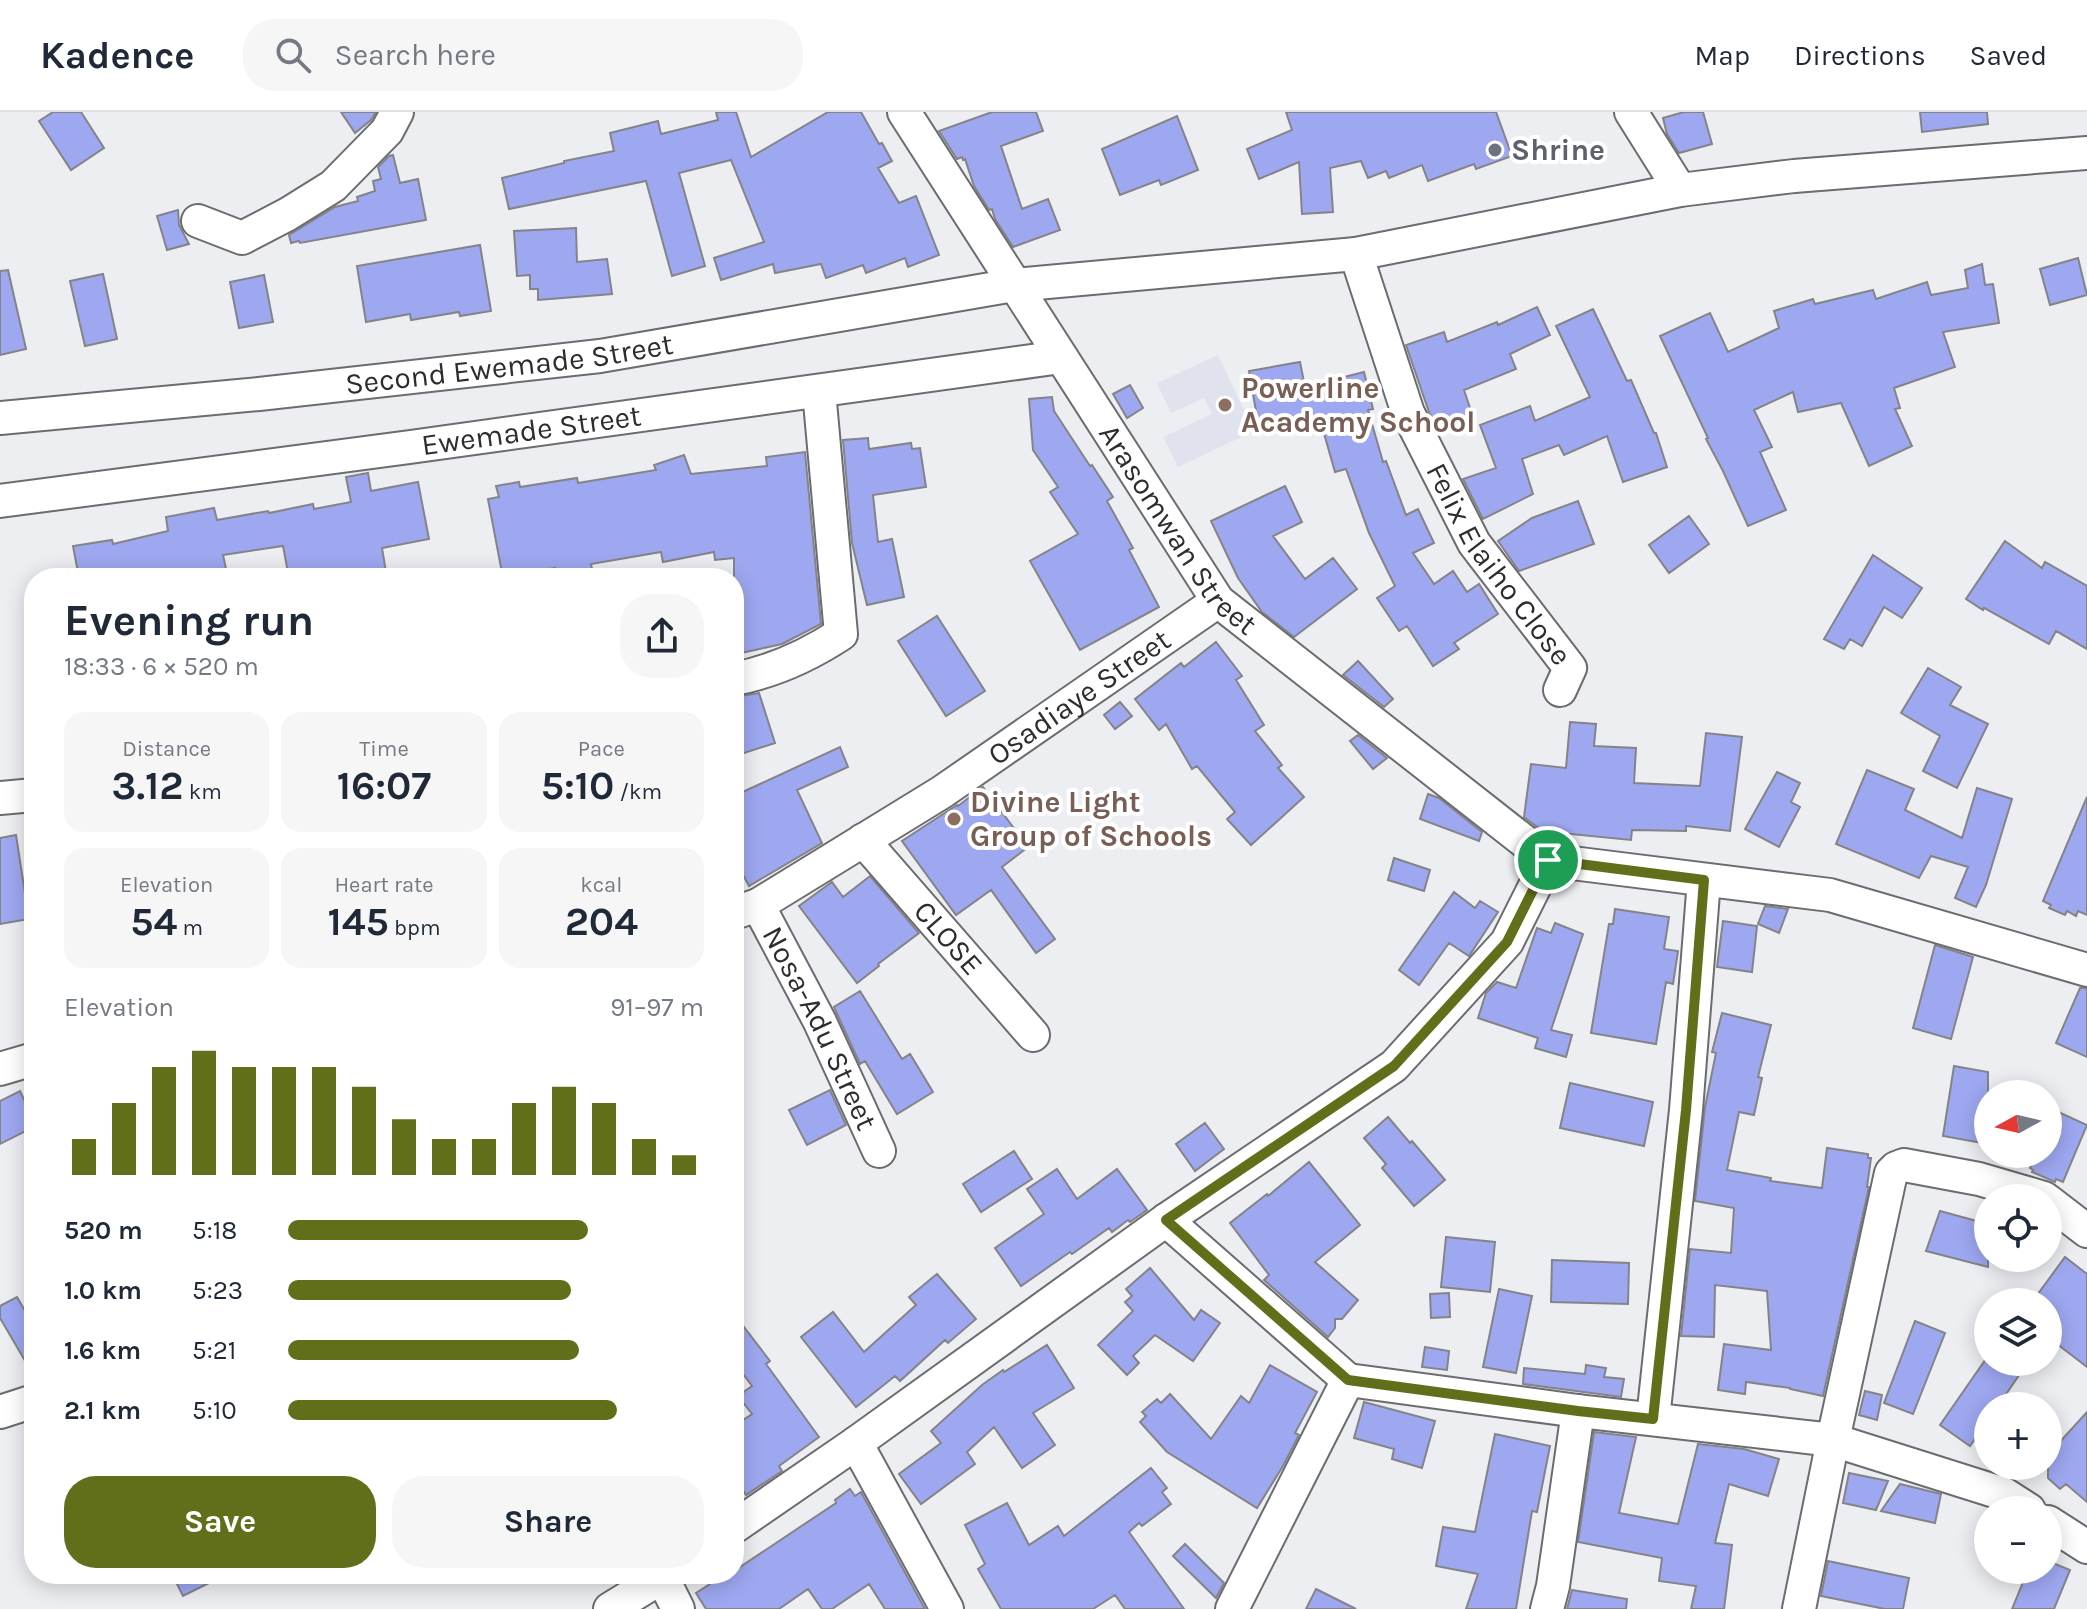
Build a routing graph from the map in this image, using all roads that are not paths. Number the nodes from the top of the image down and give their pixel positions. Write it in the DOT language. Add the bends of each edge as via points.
graph roads {
  1 [pos="397,112"];
  2 [pos="904,112"];
  3 [pos="1631,112"];
  4 [pos="2087,153"];
  5 [pos="1680,190"];
  6 [pos="198,221"];
  7 [pos="1356,254"];
  8 [pos="1014,285"];
  9 [pos="1061,357"];
  10 [pos="819,391"];
  11 [pos="0,418"];
  12 [pos="0,501"];
  13 [pos="1218,601"];
  14 [pos="744,677"];
  15 [pos="1560,690"];
  16 [pos="863,840"];
  17 [pos="1548,860"];
  18 [pos="1704,880"];
  19 [pos="746,909"];
  20 [pos="2087,970"];
  21 [pos="1033,1035"];
  22 [pos="24,1062"];
  23 [pos="0,1069"];
  24 [pos="879,1151"];
  25 [pos="1996,1184"];
  26 [pos="2062,1211"];
  27 [pos="1166,1220"];
  28 [pos="2087,1231"];
  29 [pos="1348,1380"];
  30 [pos="24,1404"];
  31 [pos="1578,1411"];
  32 [pos="0,1412"];
  33 [pos="1653,1419"];
  34 [pos="1833,1440"];
  35 [pos="856,1443"];
  36 [pos="2007,1496"];
  37 [pos="744,1520"];
  38 [pos="2062,1531"];
  39 [pos="2087,1547"];
  40 [pos="651,1584"];
  41 [pos="667,1584"];
  42 [pos="610,1609"];
  43 [pos="678,1609"];
  44 [pos="947,1609"];
  45 [pos="1232,1609"];
  46 [pos="1547,1609"];
  47 [pos="1799,1609"];
  1 -- 6 [label="street" via="387,131 333,186 288,214 242,238"];
  2 -- 8 [label="street, Arasomwan Street"];
  3 -- 5 [label="street"];
  4 -- 5 [label="street, Second Ewemade Street"];
  5 -- 7 [label="street, Second Ewemade Street"];
  7 -- 8 [label="street, Second Ewemade Street"];
  7 -- 15 [label="street, Felix Elaiho Close" via="1408,413 1474,543 1570,668"];
  8 -- 9 [label="street, Arasomwan Street"];
  8 -- 11 [label="street, Second Ewemade Street" via="600,356"];
  9 -- 10 [label="street, Ewemade Street"];
  9 -- 13 [label="street, Arasomwan Street"];
  10 -- 12 [label="street, Ewemade Street"];
  10 -- 14 [label="street" via="841,634 817,650"];
  13 -- 16 [label="street, Osadiaye Street" via="942,792"];
  13 -- 17 [label="street, Arasomwan Street"];
  16 -- 19 [label="street, Osadiaye Street"];
  16 -- 21 [label="street, CLOSE"];
  17 -- 18 [label="street"];
  17 -- 27 [label="street" via="1507,942 1394,1066"];
  18 -- 20 [label="street" via="1830,895"];
  18 -- 33 [label="street"];
  19 -- 24 [label="street, Nosa-Adu Street" via="820,1022"];
  22 -- 23 [label="street"];
  25 -- 34 [label="street" via="1904,1165 1891,1173"];
  26 -- 28 [label="street"];
  27 -- 29 [label="street"];
  27 -- 35 [label="street"];
  29 -- 31 [label="street"];
  29 -- 45 [label="street"];
  30 -- 32 [label="street"];
  31 -- 33 [label="street"];
  31 -- 46 [label="street"];
  33 -- 34 [label="street"];
  34 -- 36 [label="street"];
  34 -- 47 [label="street"];
  35 -- 37 [label="street"];
  35 -- 44 [label="street"];
  38 -- 39 [label="street"];
  40 -- 42 [label="street"];
  41 -- 43 [label="street"];
}
